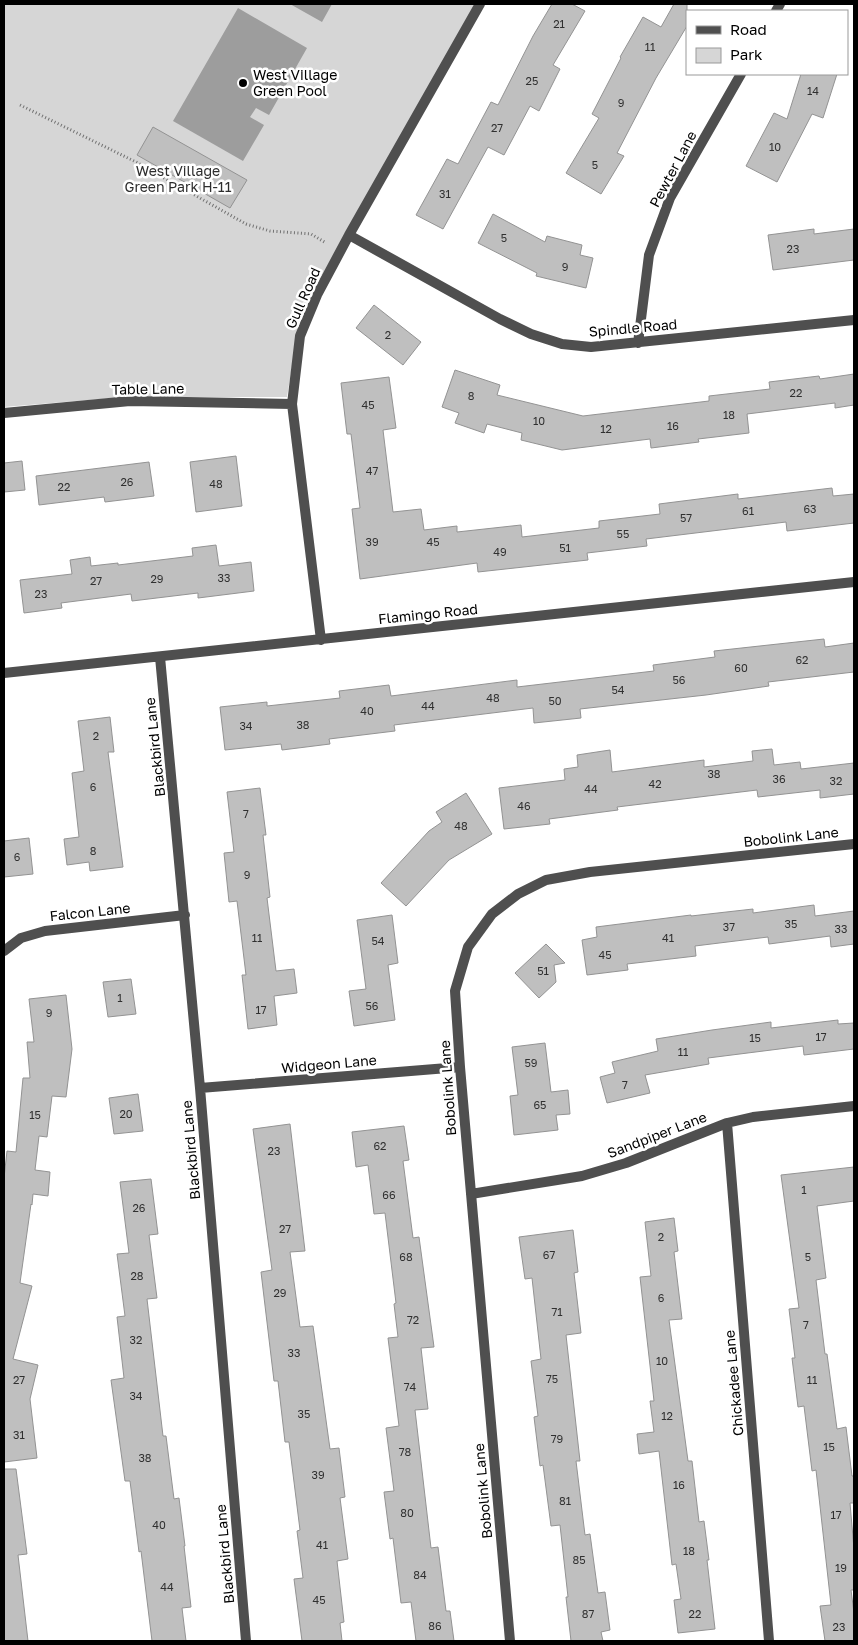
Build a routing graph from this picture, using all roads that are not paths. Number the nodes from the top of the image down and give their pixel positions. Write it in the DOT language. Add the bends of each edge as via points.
graph roads {
  1 [pos="480,4"];
  2 [pos="740,75"];
  3 [pos="349,235"];
  4 [pos="854,320"];
  5 [pos="638,343"];
  6 [pos="292,404"];
  7 [pos="4,412"];
  8 [pos="854,582"];
  9 [pos="321,640"];
  10 [pos="160,657"];
  11 [pos="4,673"];
  12 [pos="854,844"];
  13 [pos="185,916"];
  14 [pos="4,951"];
  15 [pos="460,1067"];
  16 [pos="200,1088"];
  17 [pos="854,1106"];
  18 [pos="727,1123"];
  19 [pos="470,1194"];
  20 [pos="246,1641"];
  21 [pos="510,1641"];
  22 [pos="769,1641"];
  1 -- 3 [label="street, Gull Road"];
  2 -- 5 [label="street, Pewter Lane" via="667,206 649,255"];
  3 -- 5 [label="street, Spindle Road" via="531,334 562,344 591,347"];
  3 -- 6 [label="street, Gull Road" via="317,294 300,336"];
  4 -- 5 [label="street, Spindle Road"];
  6 -- 7 [label="street, Table Lane" via="130,400"];
  6 -- 9 [label="street, Gull Road"];
  8 -- 9 [label="street, Flamingo Road"];
  9 -- 10 [label="street, Flamingo Road"];
  10 -- 11 [label="street, Flamingo Road"];
  10 -- 13 [label="street, Blackbird Lane"];
  12 -- 15 [label="street, Bobolink Lane" via="590,872 546,880 518,894 492,914 468,947 455,991"];
  13 -- 14 [label="street, Falcon Lane" via="45,931 20,938"];
  13 -- 16 [label="street, Blackbird Lane"];
  15 -- 16 [label="street, Widgeon Lane"];
  15 -- 19 [label="street, Bobolink Lane"];
  16 -- 20 [label="street, Blackbird Lane"];
  17 -- 18 [label="street, Sandpiper Lane"];
  18 -- 19 [label="street, Sandpiper Lane" via="626,1163 582,1176"];
  18 -- 22 [label="street, Chickadee Lane"];
  19 -- 21 [label="street, Bobolink Lane"];
}
